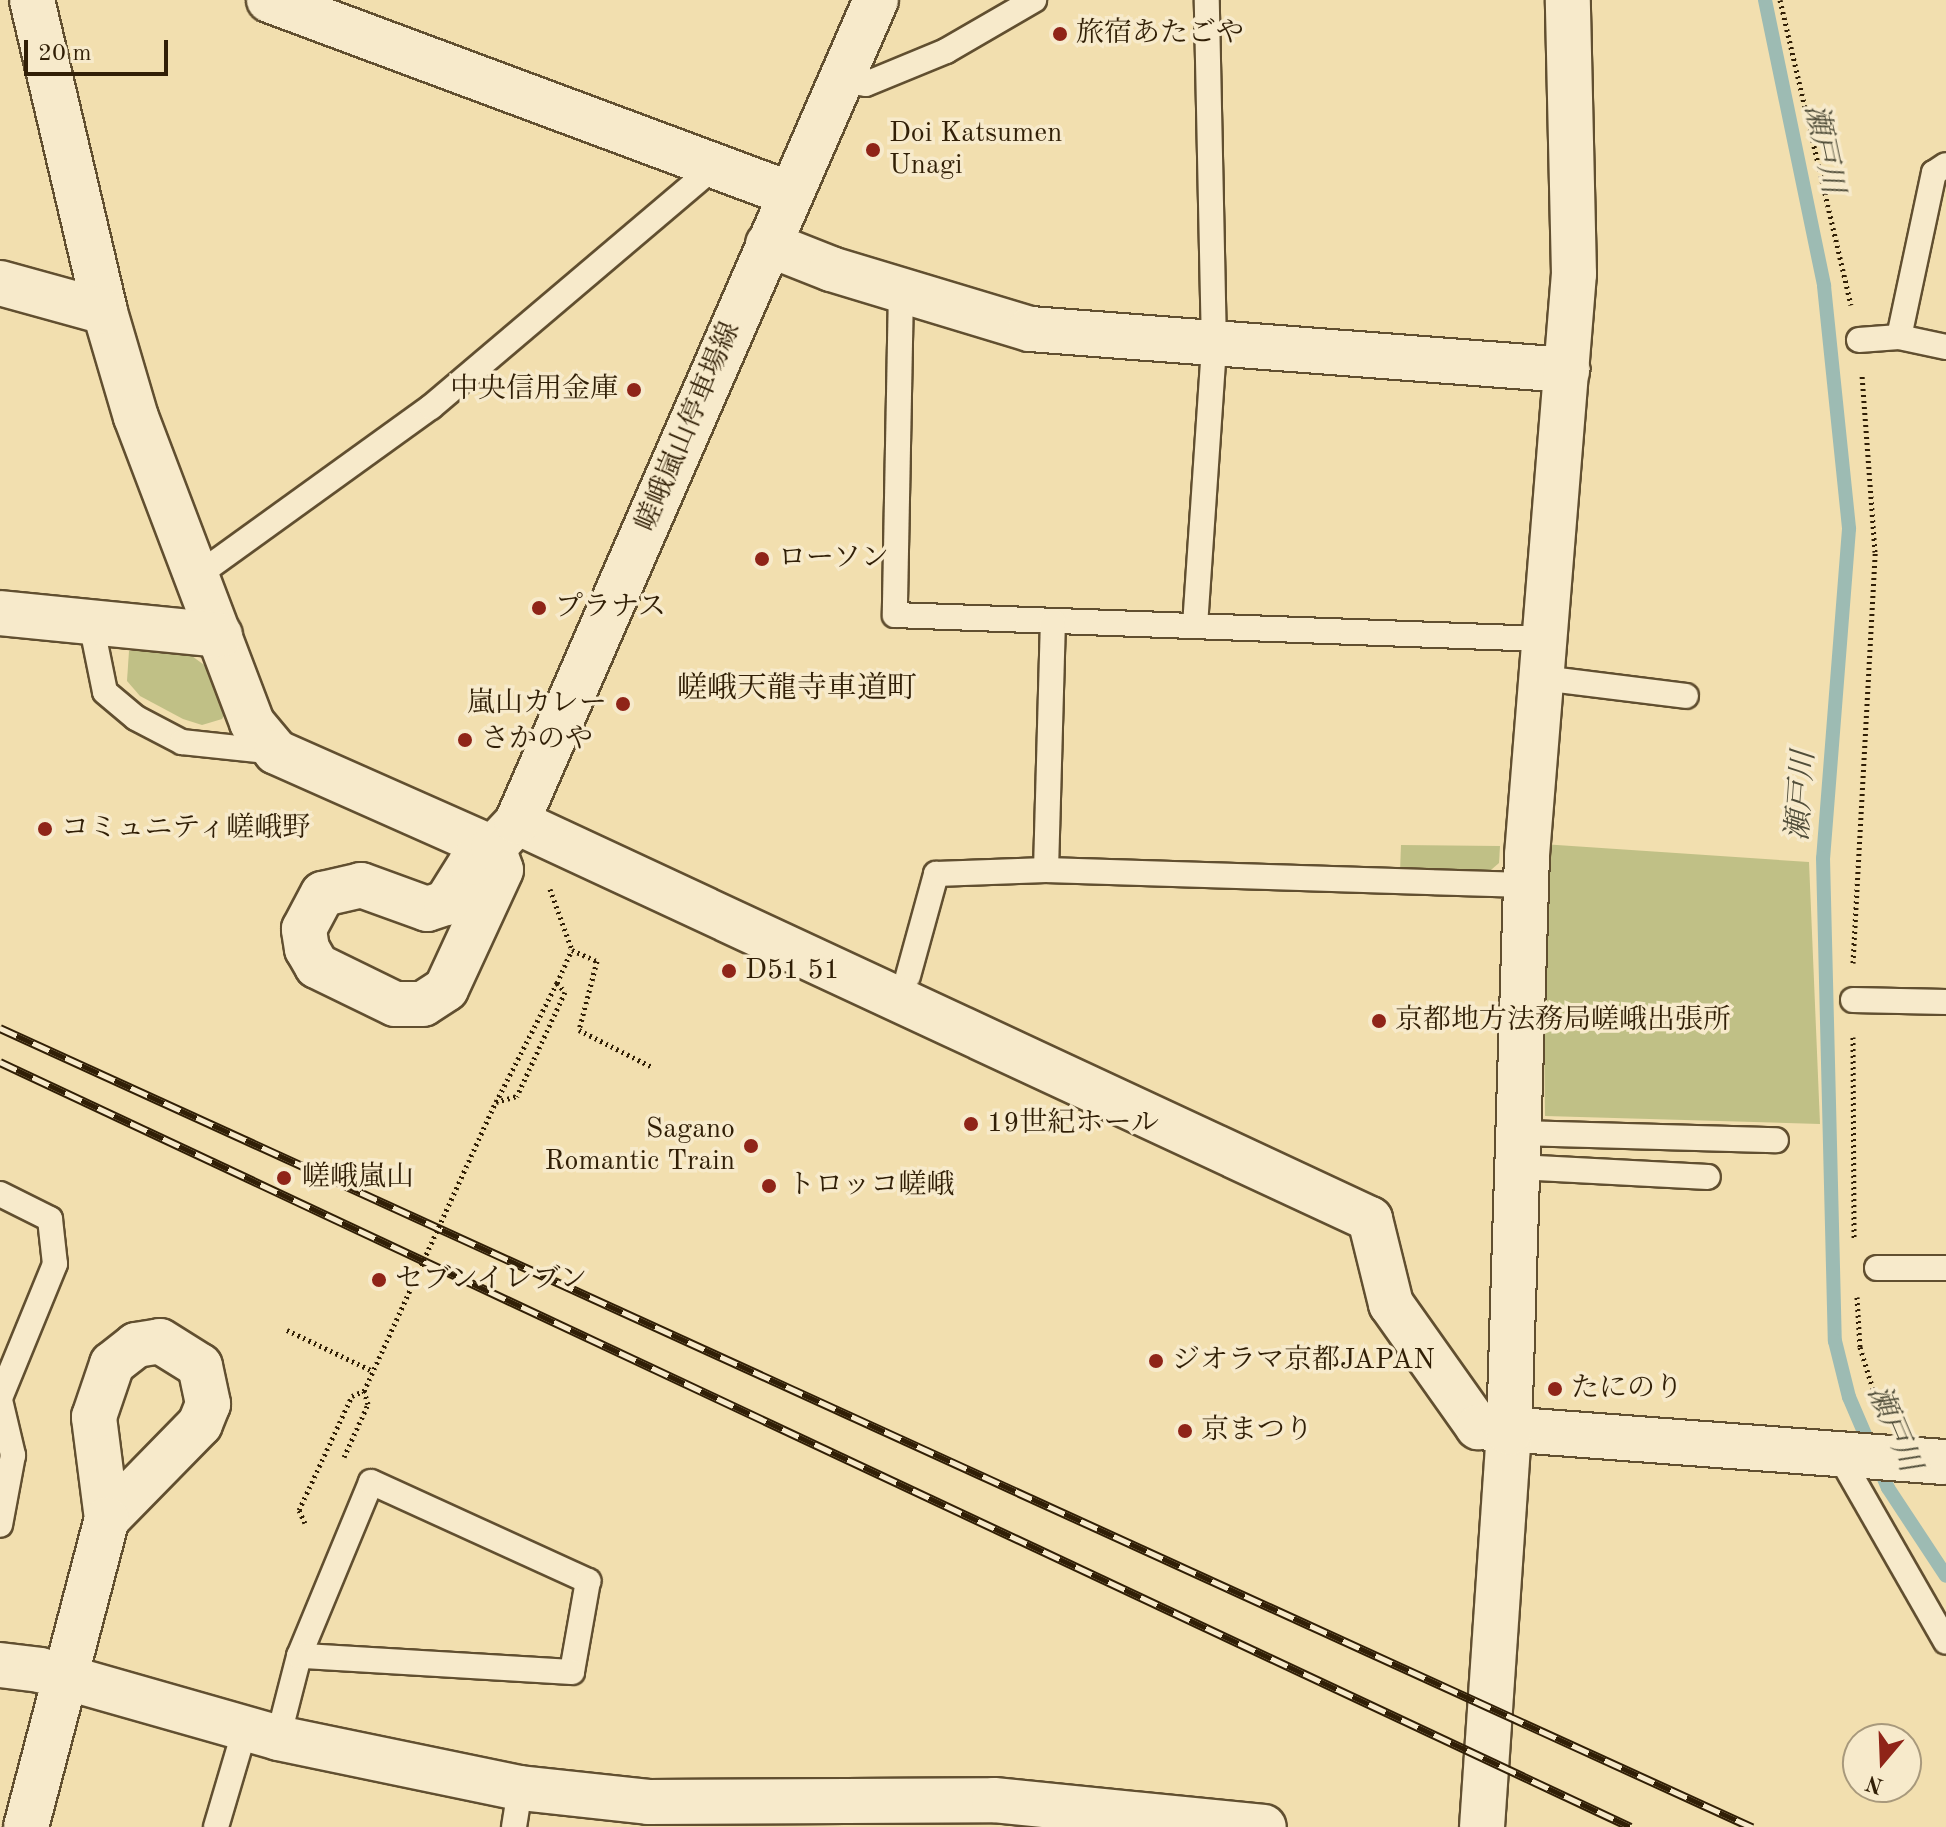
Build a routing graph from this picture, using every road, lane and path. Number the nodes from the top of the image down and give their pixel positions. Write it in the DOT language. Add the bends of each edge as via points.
graph roads {
  1 [pos="32,0"];
  2 [pos="269,0"];
  3 [pos="876,0"];
  4 [pos="1034,0"];
  5 [pos="1207,0"];
  6 [pos="1568,0"];
  7 [pos="1780,0"];
  8 [pos="838,80"];
  9 [pos="1946,165"];
  10 [pos="715,166"];
  11 [pos="790,194"];
  12 [pos="768,244"];
  13 [pos="0,283"];
  14 [pos="901,290"];
  15 [pos="105,312"];
  16 [pos="1899,337"];
  17 [pos="1859,340"];
  18 [pos="1214,347"];
  19 [pos="1946,347"];
  20 [pos="1567,370"];
  21 [pos="198,575"];
  22 [pos="0,613"];
  23 [pos="1053,621"];
  24 [pos="91,623"];
  25 [pos="1195,626"];
  26 [pos="220,635"];
  27 [pos="1543,659"];
  28 [pos="1686,696"];
  29 [pos="276,752"];
  30 [pos="505,835"];
  31 [pos="1046,870"];
  32 [pos="548,883"];
  33 [pos="1526,885"];
  34 [pos="572,950"];
  35 [pos="908,976"];
  36 [pos="557,983"];
  37 [pos="1853,1000"];
  38 [pos="1946,1002"];
  39 [pos="652,1067"];
  40 [pos="496,1102"];
  41 [pos="1776,1140"];
  42 [pos="1518,1150"];
  43 [pos="1708,1177"];
  44 [pos="0,1194"];
  45 [pos="1855,1256"];
  46 [pos="1877,1268"];
  47 [pos="1946,1268"];
  48 [pos="1857,1286"];
  49 [pos="287,1330"];
  50 [pos="373,1371"];
  51 [pos="364,1391"];
  52 [pos="0,1399"];
  53 [pos="368,1404"];
  54 [pos="1509,1433"];
  55 [pos="1839,1455"];
  56 [pos="1895,1458"];
  57 [pos="1946,1462"];
  58 [pos="107,1519"];
  59 [pos="305,1523"];
  60 [pos="0,1525"];
  61 [pos="1946,1642"];
  62 [pos="299,1656"];
  63 [pos="0,1665"];
  64 [pos="66,1677"];
  65 [pos="261,1733"];
  66 [pos="517,1808"];
  67 [pos="867,1814"];
  68 [pos="1239,1826"];
  69 [pos="26,1827"];
  70 [pos="216,1827"];
  71 [pos="1482,1827"];
  1 -- 15 [label="street"];
  2 -- 10 [label="street"];
  3 -- 8 [label="street, 嵯峨嵐山停車場線"];
  4 -- 8 [label="lane" via="946,51 879,79 866,84"];
  5 -- 18 [label="lane"];
  6 -- 20 [label="street" via="1574,274"];
  7 -- 17 [label="path"];
  8 -- 11 [label="street, 嵯峨嵐山停車場線"];
  9 -- 16 [label="lane" via="1934,173"];
  10 -- 11 [label="street"];
  10 -- 21 [label="lane" via="431,407"];
  11 -- 12 [label="street, 嵯峨嵐山停車場線"];
  12 -- 14 [label="street"];
  12 -- 30 [label="street, 嵯峨嵐山停車場線"];
  13 -- 15 [label="street"];
  14 -- 18 [label="street" via="1030,329"];
  14 -- 23 [label="lane" via="895,615"];
  15 -- 21 [label="street" via="136,417"];
  16 -- 17 [label="lane"];
  16 -- 19 [label="lane"];
  17 -- 37 [label="path" via="1875,552"];
  18 -- 20 [label="street"];
  18 -- 25 [label="lane"];
  20 -- 27 [label="street"];
  21 -- 26 [label="street"];
  22 -- 24 [label="street"];
  23 -- 25 [label="lane"];
  23 -- 31 [label="lane"];
  24 -- 26 [label="street"];
  24 -- 29 [label="lane" via="105,692 136,718 182,742"];
  25 -- 27 [label="lane"];
  26 -- 29 [label="street" via="252,723"];
  27 -- 28 [label="lane"];
  27 -- 33 [label="street"];
  29 -- 30 [label="street"];
  30 -- 30 [label="street" via="498,887 435,999 395,1004 317,966 304,929 323,894 361,885 427,909 446,903 471,863"];
  30 -- 54 [label="street" via="1370,1219 1391,1304 1478,1427"];
  31 -- 33 [label="lane"];
  31 -- 35 [label="lane" via="936,874"];
  32 -- 34 [label="path"];
  33 -- 42 [label="street"];
  34 -- 36 [label="path"];
  34 -- 39 [label="path" via="597,961 579,1030"];
  36 -- 40 [label="path"];
  36 -- 40 [label="path, bridge" via="565,992 517,1096"];
  37 -- 38 [label="lane"];
  37 -- 45 [label="path"];
  40 -- 50 [label="path, bridge"];
  41 -- 42 [label="lane"];
  42 -- 43 [label="lane"];
  42 -- 54 [label="street"];
  44 -- 52 [label="lane" via="50,1219 55,1264"];
  46 -- 47 [label="lane"];
  48 -- 56 [label="path" via="1860,1347"];
  49 -- 50 [label="path"];
  50 -- 51 [label="path, bridge"];
  51 -- 53 [label="path, bridge"];
  51 -- 59 [label="path" via="352,1396 299,1510"];
  52 -- 60 [label="lane" via="13,1455"];
  54 -- 55 [label="street"];
  54 -- 71 [label="street"];
  55 -- 56 [label="street"];
  55 -- 61 [label="lane"];
  56 -- 57 [label="street"];
  58 -- 64 [label="street"];
  62 -- 62 [label="lane" via="371,1482 588,1581 572,1672"];
  62 -- 65 [label="lane"];
  63 -- 64 [label="street"];
  64 -- 65 [label="street"];
  64 -- 69 [label="street"];
  65 -- 66 [label="street"];
  65 -- 70 [label="lane"];
  66 -- 67 [label="street" via="648,1802"];
  67 -- 68 [label="street" via="993,1812"];
}
